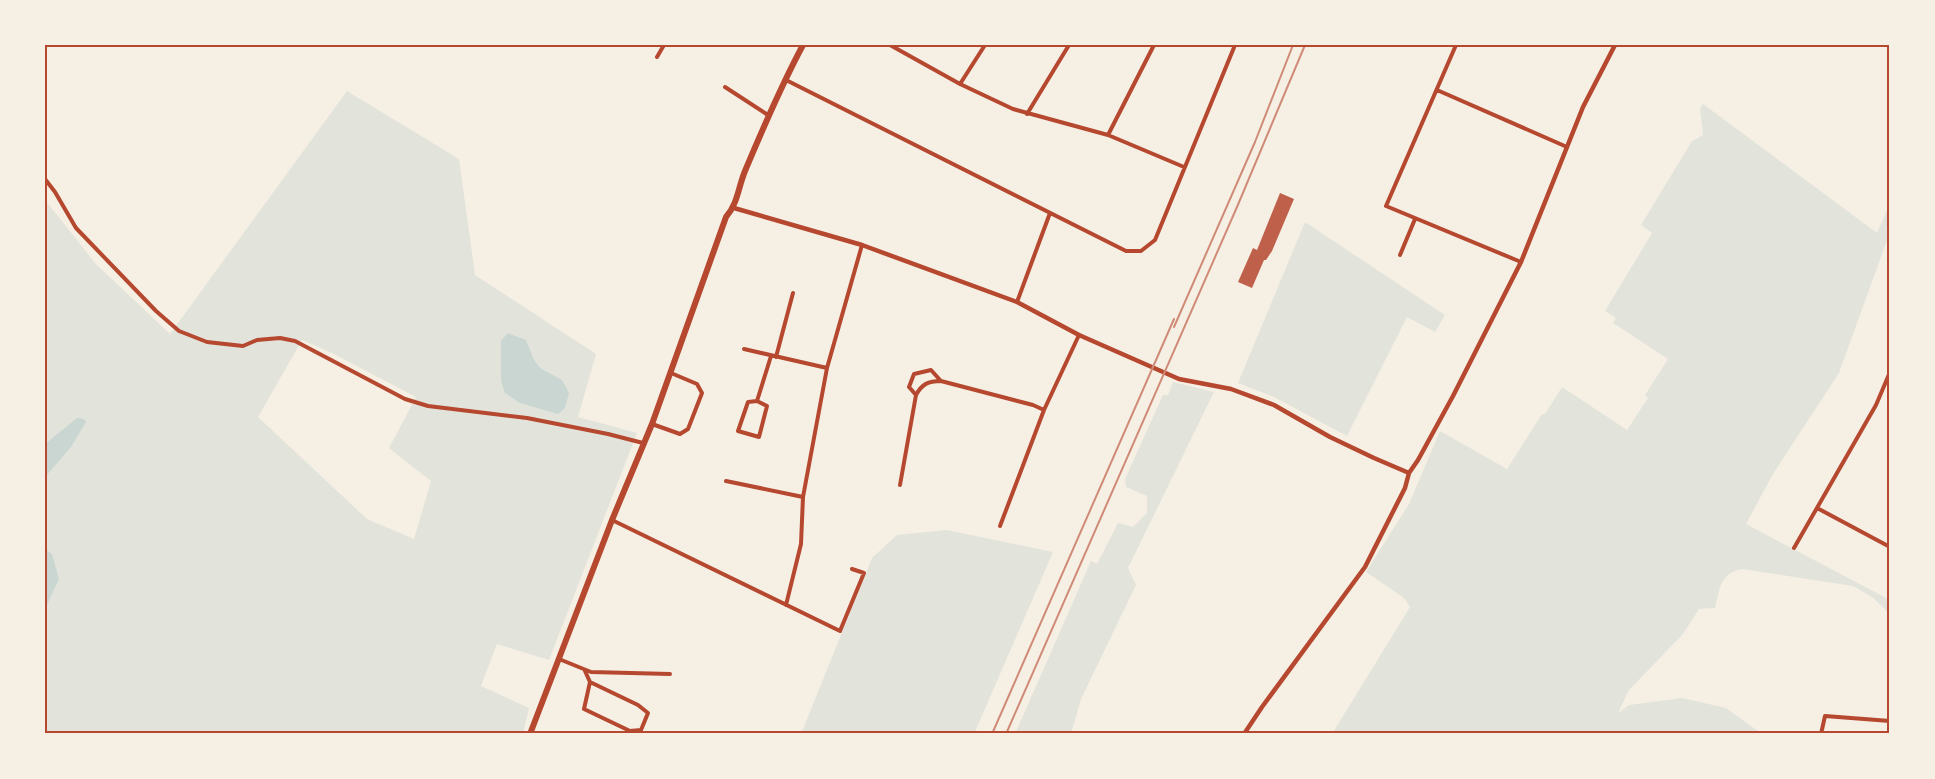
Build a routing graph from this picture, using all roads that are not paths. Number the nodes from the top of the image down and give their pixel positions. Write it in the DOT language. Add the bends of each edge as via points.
graph roads {
  1 [pos="664,45"];
  2 [pos="803,45"];
  3 [pos="890,45"];
  4 [pos="986,45"];
  5 [pos="1069,45"];
  6 [pos="1154,45"];
  7 [pos="1235,45"];
  8 [pos="1456,45"];
  9 [pos="1615,45"];
  10 [pos="657,57"];
  11 [pos="785,79"];
  12 [pos="960,84"];
  13 [pos="725,87"];
  14 [pos="1437,90"];
  15 [pos="1027,114"];
  16 [pos="768,116"];
  17 [pos="1108,135"];
  18 [pos="1567,147"];
  19 [pos="1184,166"];
  20 [pos="45,178"];
  21 [pos="734,208"];
  22 [pos="1050,212"];
  23 [pos="1415,219"];
  24 [pos="862,245"];
  25 [pos="1400,255"];
  26 [pos="1521,262"];
  27 [pos="793,293"];
  28 [pos="1017,302"];
  29 [pos="1079,335"];
  30 [pos="744,349"];
  31 [pos="774,356"];
  32 [pos="827,368"];
  33 [pos="1890,372"];
  34 [pos="671,373"];
  35 [pos="941,381"];
  36 [pos="916,395"];
  37 [pos="757,401"];
  38 [pos="1044,410"];
  39 [pos="652,424"];
  40 [pos="644,444"];
  41 [pos="1409,473"];
  42 [pos="726,481"];
  43 [pos="900,485"];
  44 [pos="803,497"];
  45 [pos="1817,508"];
  46 [pos="612,520"];
  47 [pos="1000,526"];
  48 [pos="1890,546"];
  49 [pos="1794,548"];
  50 [pos="852,569"];
  51 [pos="786,604"];
  52 [pos="559,659"];
  53 [pos="585,670"];
  54 [pos="670,674"];
  55 [pos="590,682"];
  56 [pos="1890,721"];
  57 [pos="530,734"];
  58 [pos="1244,734"];
  59 [pos="1821,734"];
  1 -- 10 [label="street"];
  2 -- 11 [label="main road"];
  3 -- 12 [label="street"];
  4 -- 12 [label="street"];
  5 -- 15 [label="street"];
  6 -- 17 [label="street"];
  7 -- 19 [label="street"];
  8 -- 14 [label="street"];
  9 -- 18 [label="street"];
  11 -- 16 [label="main road"];
  11 -- 22 [label="street"];
  12 -- 15 [label="street"];
  13 -- 16 [label="street"];
  14 -- 18 [label="street"];
  14 -- 23 [label="street" via="1386,206"];
  15 -- 17 [label="street"];
  16 -- 21 [label="main road"];
  17 -- 19 [label="street"];
  18 -- 26 [label="street"];
  19 -- 22 [label="street" via="1155,240 1141,250 1126,251"];
  20 -- 40 [label="street" via="76,228 179,331 207,342 243,346 257,340 295,341 405,399 428,406 527,418"];
  21 -- 24 [label="street"];
  21 -- 34 [label="main road" via="726,217"];
  22 -- 28 [label="street"];
  23 -- 25 [label="street"];
  23 -- 26 [label="street"];
  24 -- 28 [label="street"];
  24 -- 32 [label="street"];
  26 -- 41 [label="street"];
  27 -- 31 [label="street"];
  28 -- 29 [label="street"];
  29 -- 38 [label="street"];
  29 -- 41 [label="street" via="1179,379 1231,389 1274,405 1330,437"];
  30 -- 31 [label="street"];
  31 -- 32 [label="street"];
  31 -- 37 [label="street"];
  32 -- 44 [label="street"];
  33 -- 45 [label="street" via="1876,405"];
  34 -- 39 [label="main road"];
  34 -- 39 [label="street" via="698,384 702,393 688,429 680,434"];
  35 -- 36 [label="street" via="929,381"];
  35 -- 36 [label="street" via="931,370 914,374 909,387"];
  35 -- 38 [label="street"];
  36 -- 43 [label="street"];
  37 -- 37 [label="street" via="767,406 759,437 738,431 748,402"];
  38 -- 47 [label="street"];
  39 -- 40 [label="main road"];
  40 -- 46 [label="main road"];
  41 -- 58 [label="street" via="1365,567"];
  42 -- 44 [label="street"];
  44 -- 51 [label="street" via="801,544"];
  45 -- 48 [label="street"];
  45 -- 49 [label="street"];
  46 -- 51 [label="street"];
  46 -- 52 [label="main road"];
  50 -- 51 [label="street" via="864,573 840,631"];
  52 -- 53 [label="street"];
  52 -- 57 [label="main road"];
  53 -- 54 [label="street"];
  53 -- 55 [label="street"];
  55 -- 55 [label="street" via="648,713 641,730 630,731 584,709"];
  56 -- 59 [label="street" via="1825,716"];
}
